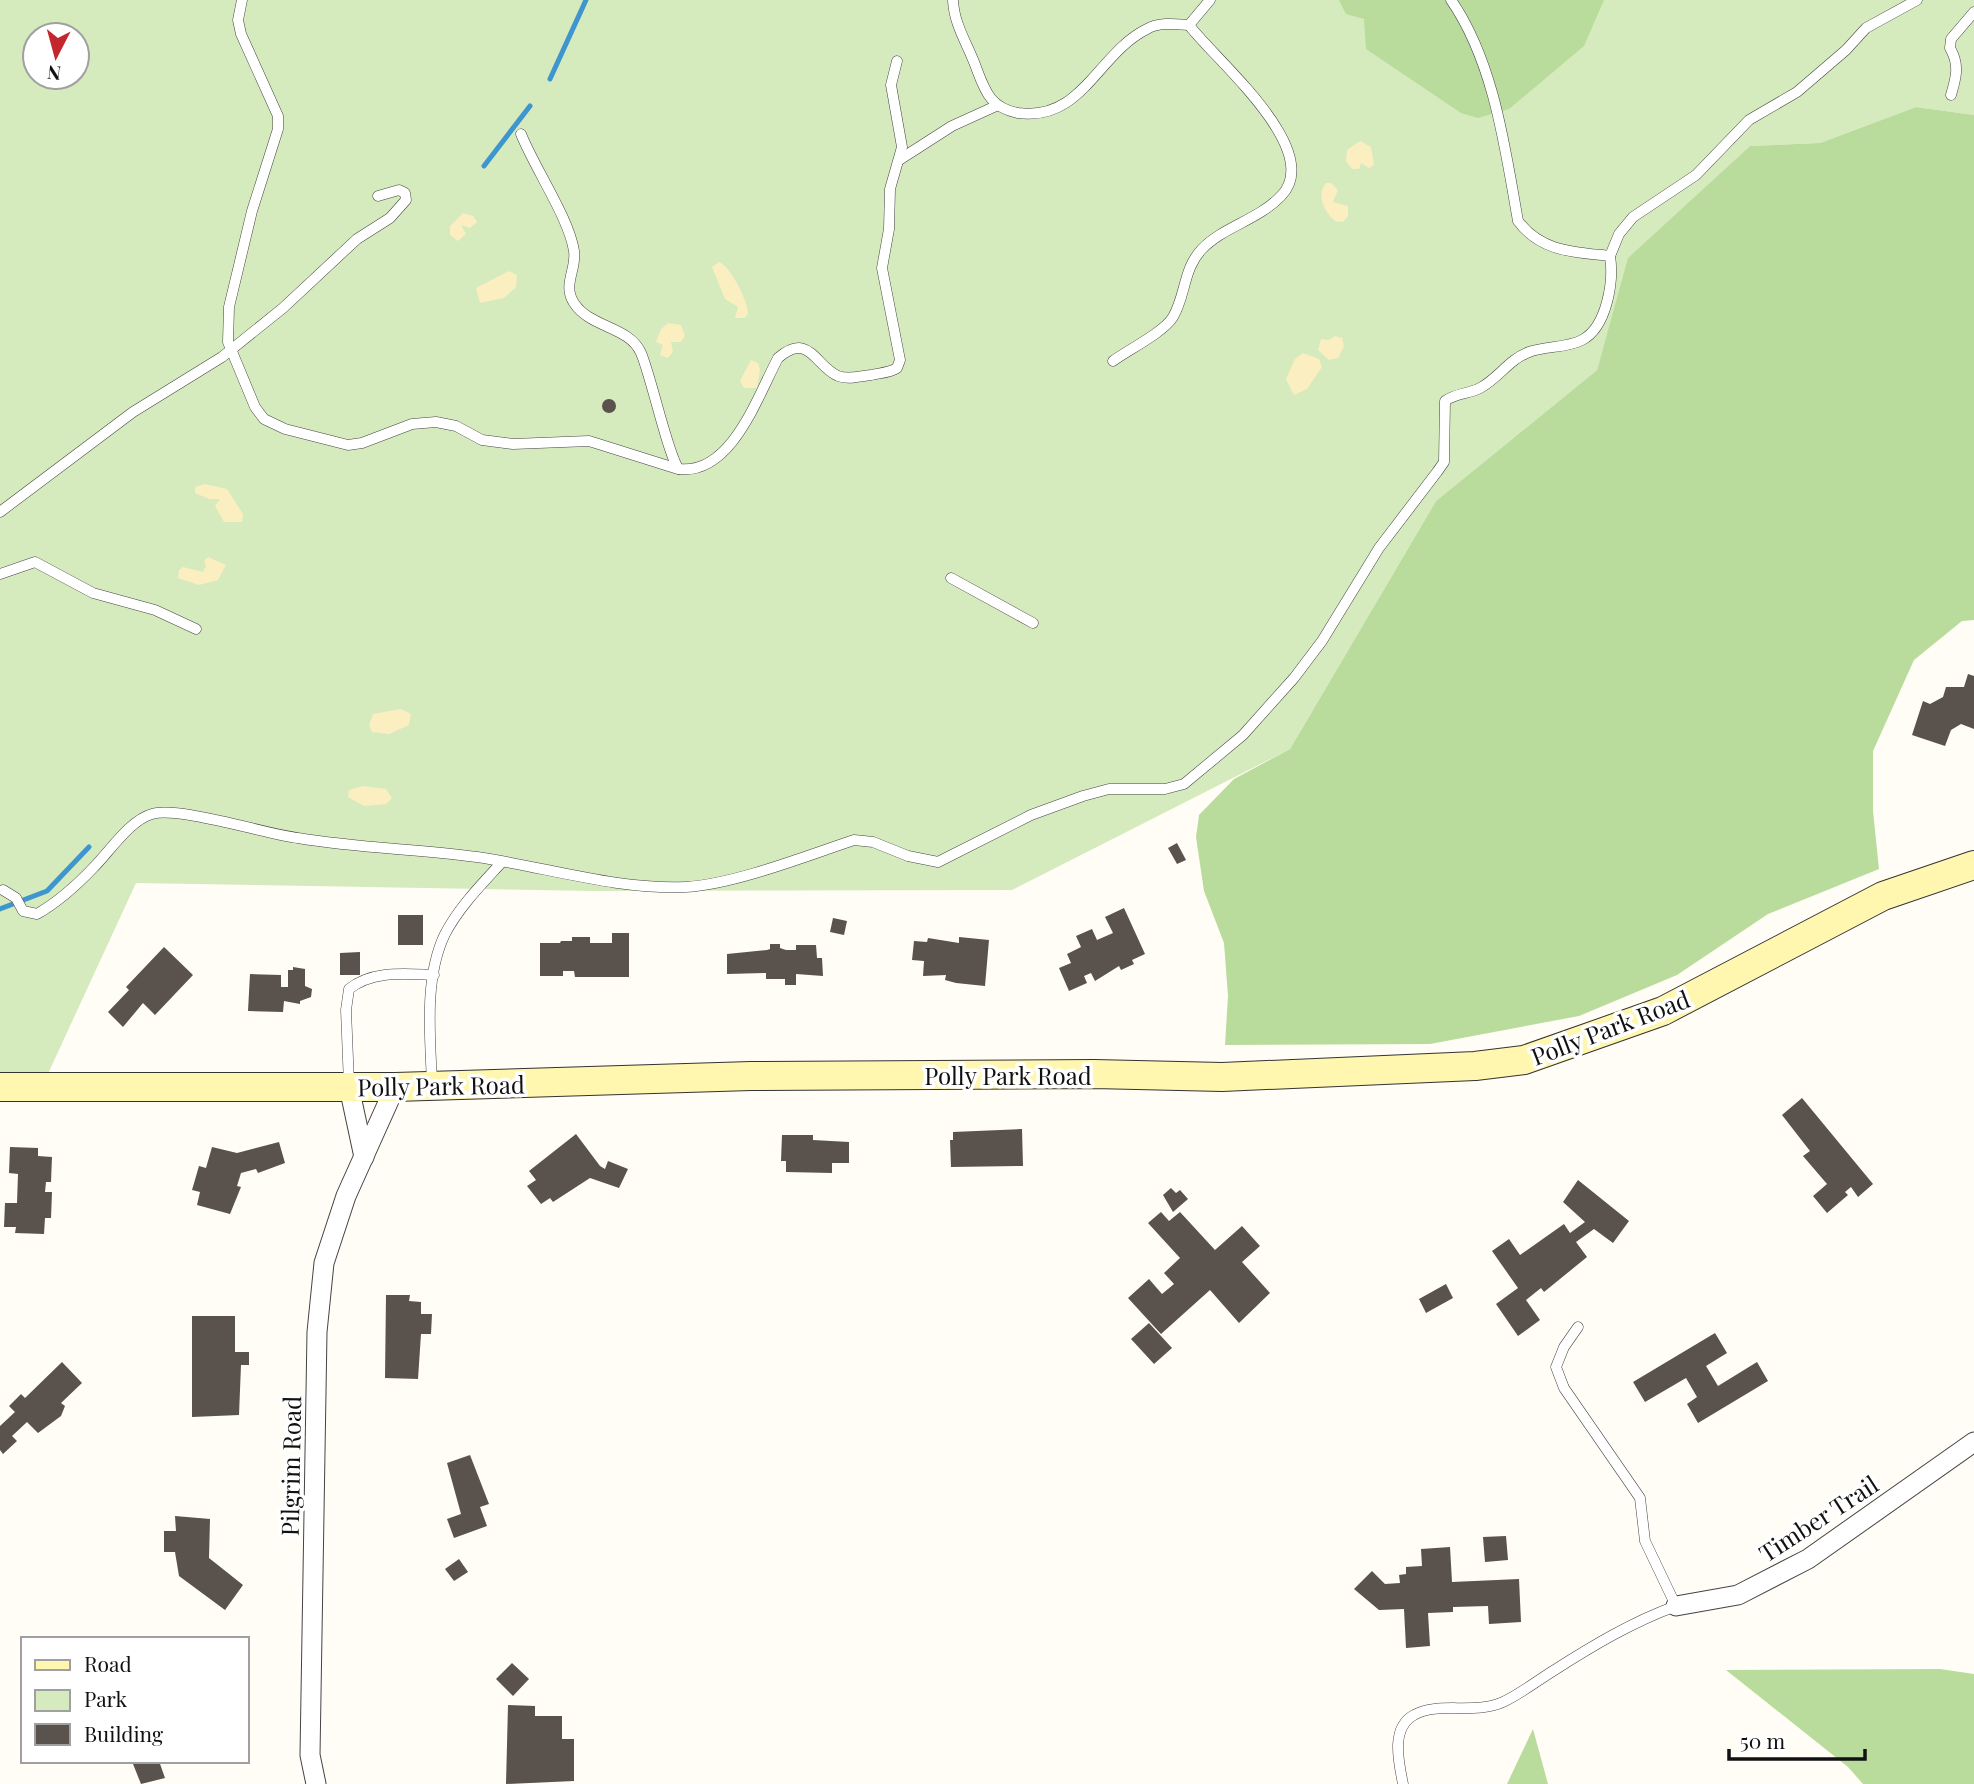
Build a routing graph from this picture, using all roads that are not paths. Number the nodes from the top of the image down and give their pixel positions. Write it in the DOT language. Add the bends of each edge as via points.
graph roads {
  1 [pos="242,0"];
  2 [pos="953,0"];
  3 [pos="1210,0"];
  4 [pos="1451,0"];
  5 [pos="1917,0"];
  6 [pos="1974,12"];
  7 [pos="1189,25"];
  8 [pos="897,61"];
  9 [pos="1951,95"];
  10 [pos="996,106"];
  11 [pos="521,134"];
  12 [pos="899,160"];
  13 [pos="378,197"];
  14 [pos="1610,256"];
  15 [pos="231,349"];
  16 [pos="1113,361"];
  17 [pos="679,469"];
  18 [pos="0,512"];
  19 [pos="0,574"];
  20 [pos="951,578"];
  21 [pos="1033,623"];
  22 [pos="196,629"];
  23 [pos="502,862"];
  24 [pos="1974,865"];
  25 [pos="3,891"];
  26 [pos="434,975"];
  27 [pos="432,1086"];
  28 [pos="0,1087"];
  29 [pos="349,1087"];
  30 [pos="395,1087"];
  31 [pos="364,1157"];
  32 [pos="1578,1327"];
  33 [pos="1974,1441"];
  34 [pos="1676,1606"];
  35 [pos="316,1784"];
  36 [pos="1403,1784"];
  1 -- 15 [label="lane" via="241,34 274,103 278,129 229,307"];
  2 -- 10 [label="lane" via="957,25"];
  3 -- 7 [label="lane"];
  4 -- 14 [label="lane" via="1476,46 1492,94 1518,221 1530,237 1555,248"];
  5 -- 14 [label="lane" via="1866,28 1797,92 1749,120 1696,174 1633,217"];
  6 -- 9 [label="lane" via="1951,39 1957,75"];
  7 -- 10 [label="lane" via="1150,27 1137,35 1063,107 1028,114"];
  7 -- 16 [label="lane" via="1274,121 1290,159 1288,183 1284,193 1258,215 1222,233 1199,252 1187,272 1174,316"];
  8 -- 12 [label="lane" via="891,85 901,131"];
  10 -- 12 [label="lane" via="951,126"];
  11 -- 17 [label="lane" via="575,252 569,284 574,303 640,350 673,463"];
  12 -- 17 [label="lane" via="890,189 882,268 900,360 897,368 845,377 830,371 812,353 787,350 726,449 704,466"];
  13 -- 15 [label="lane" via="399,190 406,200"];
  14 -- 23 [label="lane" via="1609,292 1591,332 1580,341 1529,352 1508,362 1479,388 1445,401 1444,462 1379,548 1322,641 1293,678 1243,735 1184,784 1165,789 1109,789 1083,796 1031,815 938,862 854,840 713,884 685,887 644,885"];
  15 -- 17 [label="lane" via="264,419 332,443 362,443 411,424 436,422 456,426 482,440 513,444 589,440"];
  15 -- 18 [label="lane" via="133,412"];
  19 -- 22 [label="lane" via="34,562 93,593 155,610"];
  20 -- 21 [label="lane"];
  23 -- 25 [label="lane" via="340,845 160,813 142,819 78,883 37,914 23,911 16,898"];
  23 -- 26 [label="lane" via="468,899 444,935"];
  24 -- 27 [label="street, Polly Park Road" via="1883,896 1663,1011 1524,1060 1223,1077 760,1076"];
  26 -- 27 [label="lane"];
  26 -- 29 [label="lane" via="360,979 349,989"];
  27 -- 30 [label="street, Polly Park Road"];
  28 -- 29 [label="street, Polly Park Road"];
  29 -- 30 [label="street, Polly Park Road"];
  29 -- 31 [label="street"];
  30 -- 31 [label="street, Pilgrim Road"];
  31 -- 35 [label="street, Pilgrim Road" via="324,1263 317,1332 310,1755"];
  32 -- 34 [label="lane" via="1556,1367 1564,1388 1640,1498 1645,1541"];
  33 -- 34 [label="street, Timber Trail" via="1808,1559 1738,1595"];
  34 -- 36 [label="lane" via="1649,1616 1503,1702 1473,1710 1437,1709 1413,1715 1401,1729 1397,1750"];
}
